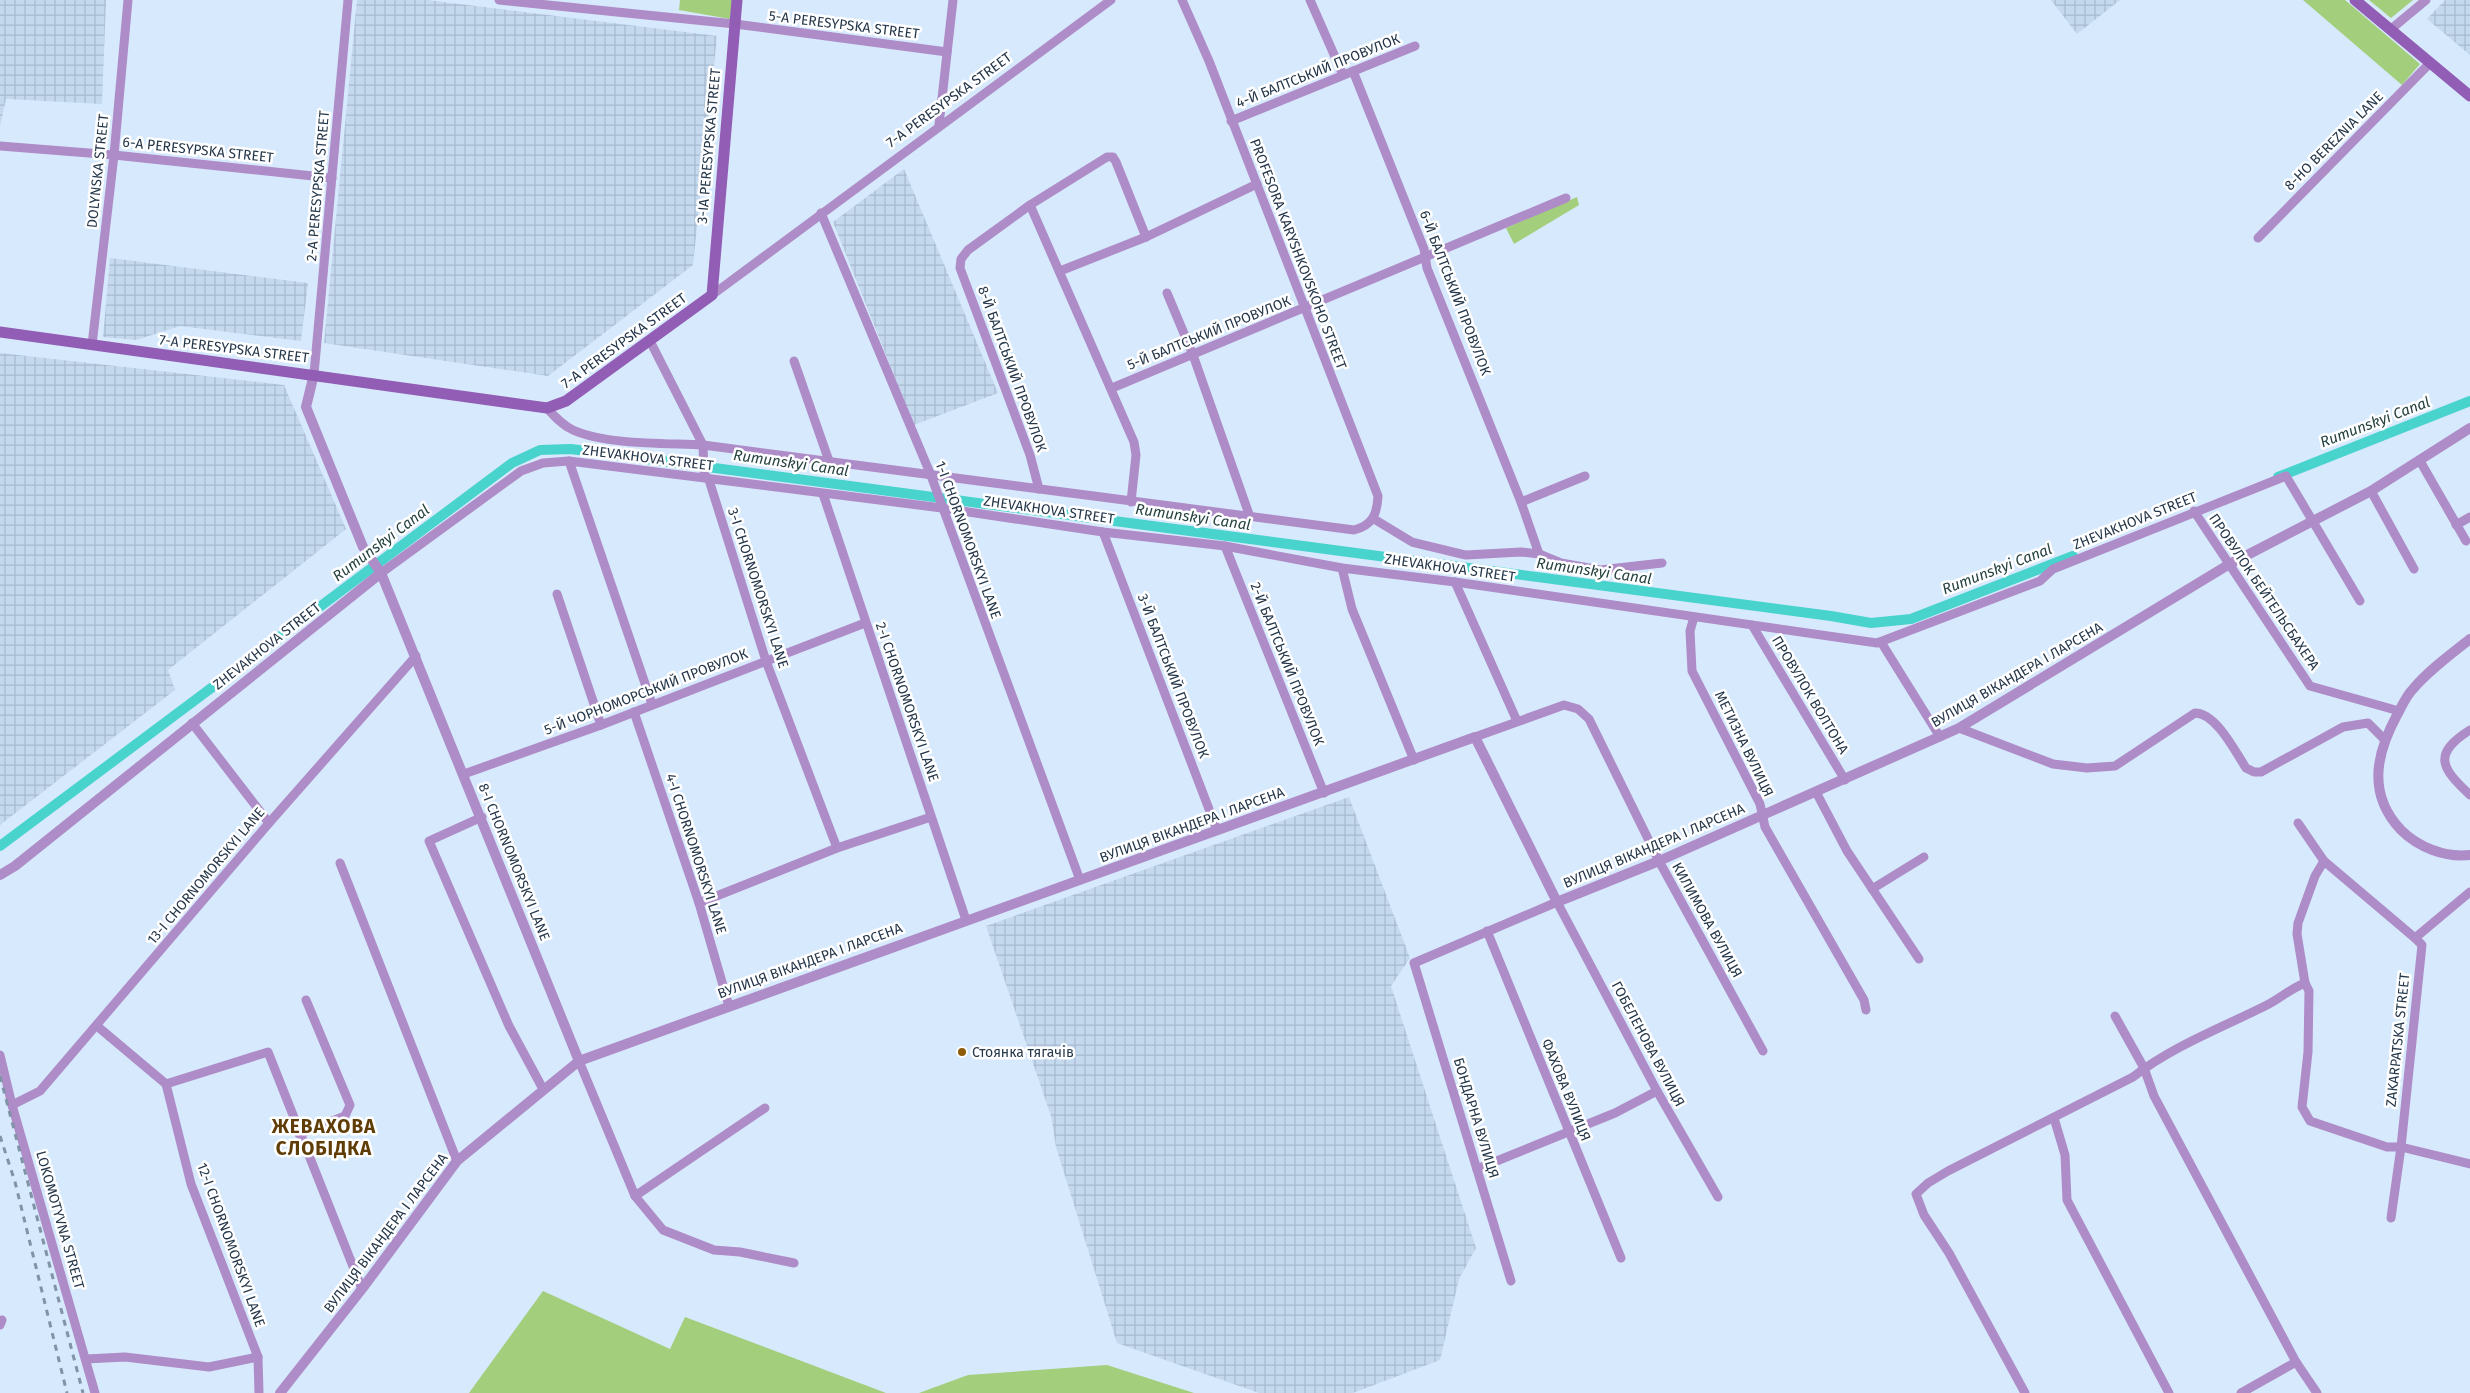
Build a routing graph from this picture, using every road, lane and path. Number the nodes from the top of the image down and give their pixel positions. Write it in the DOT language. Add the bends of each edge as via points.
graph roads {
  1 [pos="128,0"];
  2 [pos="348,0"];
  3 [pos="499,0"];
  4 [pos="737,0"];
  5 [pos="953,0"];
  6 [pos="1111,0"];
  7 [pos="1182,0"];
  8 [pos="1310,0"];
  9 [pos="2355,0"];
  10 [pos="2426,0"];
  11 [pos="556,3"];
  12 [pos="735,24"];
  13 [pos="2390,30"];
  14 [pos="1415,46"];
  15 [pos="946,52"];
  16 [pos="2430,63"];
  17 [pos="1353,71"];
  18 [pos="1343,75"];
  19 [pos="2470,96"];
  20 [pos="1231,121"];
  21 [pos="939,125"];
  22 [pos="0,146"];
  23 [pos="114,155"];
  24 [pos="332,178"];
  25 [pos="1257,184"];
  26 [pos="1566,198"];
  27 [pos="1030,205"];
  28 [pos="821,213"];
  29 [pos="1146,237"];
  30 [pos="2258,238"];
  31 [pos="1426,258"];
  32 [pos="1060,271"];
  33 [pos="1167,293"];
  34 [pos="712,294"];
  35 [pos="1306,308"];
  36 [pos="0,332"];
  37 [pos="650,340"];
  38 [pos="92,345"];
  39 [pos="1193,355"];
  40 [pos="794,361"];
  41 [pos="314,374"];
  42 [pos="1112,388"];
  43 [pos="547,408"];
  44 [pos="2470,428"];
  45 [pos="703,448"];
  46 [pos="569,461"];
  47 [pos="828,461"];
  48 [pos="2420,462"];
  49 [pos="931,476"];
  50 [pos="1585,476"];
  51 [pos="707,477"];
  52 [pos="1039,489"];
  53 [pos="2372,491"];
  54 [pos="823,494"];
  55 [pos="1130,502"];
  56 [pos="1522,502"];
  57 [pos="941,505"];
  58 [pos="2194,511"];
  59 [pos="1250,517"];
  60 [pos="2470,517"];
  61 [pos="1374,519"];
  62 [pos="2313,520"];
  63 [pos="2456,525"];
  64 [pos="1103,532"];
  65 [pos="2466,541"];
  66 [pos="1225,546"];
  67 [pos="1539,554"];
  68 [pos="1662,562"];
  69 [pos="2228,565"];
  70 [pos="1342,568"];
  71 [pos="2414,569"];
  72 [pos="382,573"];
  73 [pos="1455,582"];
  74 [pos="558,594"];
  75 [pos="2360,601"];
  76 [pos="1694,617"];
  77 [pos="865,623"];
  78 [pos="1752,625"];
  79 [pos="2470,639"];
  80 [pos="1881,642"];
  81 [pos="416,656"];
  82 [pos="766,661"];
  83 [pos="652,704"];
  84 [pos="1564,705"];
  85 [pos="2399,711"];
  86 [pos="634,712"];
  87 [pos="1516,721"];
  88 [pos="192,723"];
  89 [pos="601,725"];
  90 [pos="1958,728"];
  91 [pos="2470,730"];
  92 [pos="1475,737"];
  93 [pos="1940,737"];
  94 [pos="2384,739"];
  95 [pos="1414,760"];
  96 [pos="464,774"];
  97 [pos="1845,780"];
  98 [pos="1816,792"];
  99 [pos="1324,793"];
  100 [pos="2470,795"];
  101 [pos="1762,816"];
  102 [pos="482,817"];
  103 [pos="932,817"];
  104 [pos="269,823"];
  105 [pos="2298,823"];
  106 [pos="1217,830"];
  107 [pos="837,848"];
  108 [pos="2470,856"];
  109 [pos="1924,857"];
  110 [pos="1659,861"];
  111 [pos="2324,861"];
  112 [pos="340,863"];
  113 [pos="0,875"];
  114 [pos="1080,880"];
  115 [pos="1872,889"];
  116 [pos="2470,892"];
  117 [pos="1557,902"];
  118 [pos="699,904"];
  119 [pos="966,920"];
  120 [pos="1487,931"];
  121 [pos="2416,938"];
  122 [pos="1919,959"];
  123 [pos="1414,963"];
  124 [pos="2305,983"];
  125 [pos="306,1000"];
  126 [pos="729,1006"];
  127 [pos="1866,1010"];
  128 [pos="2115,1016"];
  129 [pos="97,1026"];
  130 [pos="1763,1051"];
  131 [pos="0,1055"];
  132 [pos="579,1061"];
  133 [pos="2144,1068"];
  134 [pos="166,1084"];
  135 [pos="542,1089"];
  136 [pos="1657,1091"];
  137 [pos="12,1105"];
  138 [pos="765,1108"];
  139 [pos="2054,1118"];
  140 [pos="1568,1132"];
  141 [pos="300,1134"];
  142 [pos="2401,1147"];
  143 [pos="457,1160"];
  144 [pos="2470,1164"];
  145 [pos="1477,1169"];
  146 [pos="635,1196"];
  147 [pos="1718,1197"];
  148 [pos="2390,1218"];
  149 [pos="1621,1258"];
  150 [pos="794,1263"];
  151 [pos="1511,1280"];
  152 [pos="362,1289"];
  153 [pos="258,1357"];
  154 [pos="86,1359"];
  155 [pos="2296,1362"];
  156 [pos="95,1393"];
  157 [pos="259,1393"];
  158 [pos="280,1393"];
  159 [pos="2025,1393"];
  160 [pos="2169,1393"];
  161 [pos="2242,1393"];
  162 [pos="2317,1393"];
  1 -- 23 [label="street, DOLYNSKA STREET"];
  2 -- 24 [label="street, 2-A PERESYPSKA STREET"];
  3 -- 11 [label="street, 5-A PERESYPSKA STREET"];
  4 -- 12 [label="main road, 3-IA PERESYPSKA STREET"];
  5 -- 15 [label="street"];
  6 -- 21 [label="street, 7-A PERESYPSKA STREET"];
  7 -- 20 [label="street, PROFESORA KARYSHKOVSKOHO STREET" via="1209,60"];
  8 -- 18 [label="street"];
  9 -- 13 [label="main road"];
  10 -- 13 [label="street"];
  11 -- 12 [label="street, 5-A PERESYPSKA STREET"];
  12 -- 15 [label="street, 5-A PERESYPSKA STREET"];
  12 -- 34 [label="main road, 3-IA PERESYPSKA STREET"];
  13 -- 16 [label="main road"];
  14 -- 17 [label="street, 4-Й БАЛТСЬКИЙ ПРОВУЛОК"];
  15 -- 21 [label="street"];
  16 -- 19 [label="main road"];
  16 -- 30 [label="street, 8-HO BEREZNIA LANE"];
  17 -- 18 [label="street, 4-Й БАЛТСЬКИЙ ПРОВУЛОК"];
  17 -- 31 [label="street, 6-Й БАЛТСЬКИЙ ПРОВУЛОК"];
  18 -- 20 [label="street, 4-Й БАЛТСЬКИЙ ПРОВУЛОК"];
  20 -- 25 [label="street, PROFESORA KARYSHKOVSKOHO STREET"];
  21 -- 28 [label="street, 7-A PERESYPSKA STREET"];
  22 -- 23 [label="street, 6-A PERESYPSKA STREET"];
  23 -- 24 [label="street, 6-A PERESYPSKA STREET"];
  23 -- 38 [label="street, DOLYNSKA STREET"];
  24 -- 41 [label="street, 2-A PERESYPSKA STREET"];
  25 -- 29 [label="street"];
  25 -- 35 [label="street, PROFESORA KARYSHKOVSKOHO STREET"];
  26 -- 31 [label="street, 5-Й БАЛТСЬКИЙ ПРОВУЛОК"];
  27 -- 29 [label="street" via="1113,157"];
  27 -- 32 [label="street"];
  27 -- 52 [label="street, 8-Й БАЛТСЬКИЙ ПРОВУЛОК" via="968,250 961,259 960,268 1030,455"];
  28 -- 34 [label="street, 7-A PERESYPSKA STREET"];
  28 -- 49 [label="street, 1-I CHORNOMORSKYI LANE"];
  29 -- 32 [label="street"];
  31 -- 35 [label="street, 5-Й БАЛТСЬКИЙ ПРОВУЛОК"];
  31 -- 56 [label="street, 6-Й БАЛТСЬКИЙ ПРОВУЛОК" via="1427,268"];
  32 -- 42 [label="street"];
  33 -- 39 [label="street"];
  34 -- 37 [label="main road, 7-A PERESYPSKA STREET"];
  35 -- 39 [label="street, 5-Й БАЛТСЬКИЙ ПРОВУЛОК"];
  35 -- 61 [label="street, PROFESORA KARYSHKOVSKOHO STREET" via="1378,496"];
  36 -- 38 [label="main road, 7-A PERESYPSKA STREET"];
  37 -- 43 [label="main road, 7-A PERESYPSKA STREET" via="566,401"];
  37 -- 45 [label="street, 3-I CHORNOMORSKYI LANE"];
  38 -- 41 [label="main road, 7-A PERESYPSKA STREET"];
  39 -- 42 [label="street, 5-Й БАЛТСЬКИЙ ПРОВУЛОК"];
  39 -- 59 [label="street"];
  40 -- 47 [label="street"];
  41 -- 43 [label="main road, 7-A PERESYPSKA STREET"];
  41 -- 72 [label="street, 8-I CHORNOMORSKYI LANE" via="306,407 363,547"];
  42 -- 55 [label="street" via="1134,442 1136,455"];
  43 -- 45 [label="street, ZHEVAKHOVA STREET" via="565,426 587,435"];
  44 -- 48 [label="street, ВУЛИЦЯ ВІКАНДЕРА І ЛАРСЕНА"];
  45 -- 47 [label="street, ZHEVAKHOVA STREET"];
  45 -- 51 [label="street, 3-I CHORNOMORSKYI LANE"];
  46 -- 51 [label="street, ZHEVAKHOVA STREET"];
  46 -- 72 [label="street, ZHEVAKHOVA STREET" via="543,463 521,471"];
  46 -- 83 [label="street"];
  47 -- 49 [label="street, ZHEVAKHOVA STREET"];
  48 -- 53 [label="street, ВУЛИЦЯ ВІКАНДЕРА І ЛАРСЕНА"];
  48 -- 63 [label="street"];
  49 -- 52 [label="street, ZHEVAKHOVA STREET"];
  49 -- 57 [label="street, 1-I CHORNOMORSKYI LANE"];
  50 -- 56 [label="street"];
  51 -- 54 [label="street, ZHEVAKHOVA STREET"];
  51 -- 82 [label="street, 3-I CHORNOMORSKYI LANE"];
  52 -- 55 [label="street, ZHEVAKHOVA STREET"];
  53 -- 62 [label="street, ВУЛИЦЯ ВІКАНДЕРА І ЛАРСЕНА"];
  53 -- 71 [label="street"];
  54 -- 57 [label="street, ZHEVAKHOVA STREET"];
  54 -- 77 [label="street, 2-I CHORNOMORSKYI LANE"];
  55 -- 59 [label="street, ZHEVAKHOVA STREET"];
  56 -- 67 [label="street, 6-Й БАЛТСЬКИЙ ПРОВУЛОК"];
  57 -- 64 [label="street, ZHEVAKHOVA STREET"];
  57 -- 114 [label="street, 1-I CHORNOMORSKYI LANE"];
  58 -- 62 [label="street, ZHEVAKHOVA STREET" via="2286,476"];
  58 -- 69 [label="street, ПРОВУЛОК БЕЙТЕЛЬСБАХЕРА"];
  58 -- 80 [label="street, ZHEVAKHOVA STREET" via="2052,569 2040,581"];
  59 -- 61 [label="street, ZHEVAKHOVA STREET" via="1354,530"];
  60 -- 63 [label="street"];
  61 -- 67 [label="street, ZHEVAKHOVA STREET" via="1412,542 1466,554"];
  62 -- 69 [label="street, ВУЛИЦЯ ВІКАНДЕРА І ЛАРСЕНА"];
  62 -- 75 [label="street"];
  63 -- 65 [label="street"];
  64 -- 66 [label="street, ZHEVAKHOVA STREET"];
  64 -- 106 [label="street, 3-Й БАЛТСЬКИЙ ПРОВУЛОК"];
  66 -- 70 [label="street, ZHEVAKHOVA STREET"];
  66 -- 99 [label="street, 2-Й БАЛТСЬКИЙ ПРОВУЛОК"];
  67 -- 68 [label="street, ZHEVAKHOVA STREET" via="1561,563 1600,570"];
  69 -- 85 [label="street, ПРОВУЛОК БЕЙТЕЛЬСБАХЕРА" via="2310,686"];
  69 -- 90 [label="street, ВУЛИЦЯ ВІКАНДЕРА І ЛАРСЕНА"];
  70 -- 73 [label="street, ZHEVAKHOVA STREET"];
  70 -- 95 [label="street" via="1352,608"];
  72 -- 81 [label="street, 8-I CHORNOMORSKYI LANE"];
  72 -- 88 [label="street, ZHEVAKHOVA STREET"];
  73 -- 76 [label="street, ZHEVAKHOVA STREET"];
  73 -- 87 [label="street"];
  74 -- 89 [label="street"];
  76 -- 78 [label="street, ZHEVAKHOVA STREET"];
  76 -- 101 [label="street, МЕТИЗНА ВУЛИЦЯ" via="1690,631 1692,671 1760,804"];
  77 -- 82 [label="street, 5-Й ЧОРНОМОРСЬКИЙ ПРОВУЛОК"];
  77 -- 103 [label="street, 2-I CHORNOMORSKYI LANE"];
  78 -- 80 [label="street, ZHEVAKHOVA STREET"];
  78 -- 97 [label="street, ПРОВУЛОК ВОЛТОНА"];
  79 -- 85 [label="street" via="2440,662 2412,690"];
  80 -- 93 [label="street"];
  81 -- 96 [label="street, 8-I CHORNOMORSKYI LANE"];
  81 -- 104 [label="street, 13-I CHORNOMORSKYI LANE"];
  82 -- 83 [label="street, 5-Й ЧОРНОМОРСЬКИЙ ПРОВУЛОК"];
  82 -- 107 [label="street, 3-I CHORNOMORSKYI LANE"];
  83 -- 86 [label="street, 5-Й ЧОРНОМОРСЬКИЙ ПРОВУЛОК"];
  84 -- 87 [label="street, ВУЛИЦЯ ВІКАНДЕРА І ЛАРСЕНА"];
  84 -- 110 [label="street, КИЛИМОВА ВУЛИЦЯ" via="1578,709 1589,719"];
  85 -- 94 [label="street"];
  86 -- 89 [label="street, 5-Й ЧОРНОМОРСЬКИЙ ПРОВУЛОК"];
  86 -- 118 [label="street, 4-I CHORNOMORSKYI LANE"];
  87 -- 92 [label="street, ВУЛИЦЯ ВІКАНДЕРА І ЛАРСЕНА"];
  88 -- 104 [label="street"];
  88 -- 113 [label="street, ZHEVAKHOVA STREET" via="23,860"];
  89 -- 96 [label="street, 5-Й ЧОРНОМОРСЬКИЙ ПРОВУЛОК"];
  90 -- 93 [label="street, ВУЛИЦЯ ВІКАНДЕРА І ЛАРСЕНА"];
  90 -- 94 [label="street" via="2053,764 2087,768 2114,766 2195,713 2203,713 2212,719 2246,768 2254,772 2261,772 2343,727 2368,723"];
  91 -- 100 [label="street" via="2453,743 2444,760 2446,768"];
  92 -- 95 [label="street, ВУЛИЦЯ ВІКАНДЕРА І ЛАРСЕНА"];
  92 -- 117 [label="street, ВУЛИЦЯ ВІКАНДЕРА І ЛАРСЕНА"];
  93 -- 97 [label="street, ВУЛИЦЯ ВІКАНДЕРА І ЛАРСЕНА"];
  94 -- 108 [label="street" via="2377,768 2382,802 2395,824 2421,845"];
  95 -- 99 [label="street, ВУЛИЦЯ ВІКАНДЕРА І ЛАРСЕНА"];
  96 -- 102 [label="street, 8-I CHORNOMORSKYI LANE"];
  97 -- 98 [label="street, ВУЛИЦЯ ВІКАНДЕРА І ЛАРСЕНА"];
  98 -- 101 [label="street, ВУЛИЦЯ ВІКАНДЕРА І ЛАРСЕНА"];
  98 -- 115 [label="street"];
  99 -- 106 [label="street, ВУЛИЦЯ ВІКАНДЕРА І ЛАРСЕНА"];
  101 -- 110 [label="street, ВУЛИЦЯ ВІКАНДЕРА І ЛАРСЕНА"];
  101 -- 127 [label="street, МЕТИЗНА ВУЛИЦЯ" via="1764,827 1864,1000"];
  102 -- 132 [label="street, 8-I CHORNOMORSKYI LANE"];
  102 -- 135 [label="street" via="429,841 509,1026"];
  103 -- 107 [label="street"];
  103 -- 119 [label="street, 2-I CHORNOMORSKYI LANE"];
  104 -- 129 [label="street, 13-I CHORNOMORSKYI LANE"];
  105 -- 111 [label="street"];
  106 -- 114 [label="street, ВУЛИЦЯ ВІКАНДЕРА І ЛАРСЕНА"];
  107 -- 118 [label="street"];
  109 -- 115 [label="street"];
  110 -- 117 [label="street, ВУЛИЦЯ ВІКАНДЕРА І ЛАРСЕНА"];
  110 -- 130 [label="street, КИЛИМОВА ВУЛИЦЯ"];
  111 -- 121 [label="street"];
  111 -- 124 [label="street" via="2298,923"];
  112 -- 143 [label="street"];
  114 -- 119 [label="street, ВУЛИЦЯ ВІКАНДЕРА І ЛАРСЕНА"];
  115 -- 122 [label="street"];
  116 -- 121 [label="street"];
  117 -- 120 [label="street, ВУЛИЦЯ ВІКАНДЕРА І ЛАРСЕНА"];
  117 -- 136 [label="street, ГОБЕЛЕНОВА ВУЛИЦЯ"];
  118 -- 126 [label="street, 4-I CHORNOMORSKYI LANE"];
  119 -- 126 [label="street, ВУЛИЦЯ ВІКАНДЕРА І ЛАРСЕНА"];
  120 -- 123 [label="street, ВУЛИЦЯ ВІКАНДЕРА І ЛАРСЕНА"];
  120 -- 140 [label="street, ФАХОВА ВУЛИЦЯ"];
  121 -- 142 [label="street, ZAKARPATSKA STREET" via="2422,945"];
  123 -- 145 [label="street, БОНДАРНА ВУЛИЦЯ"];
  124 -- 133 [label="street" via="2268,1005 2161,1056"];
  124 -- 142 [label="street" via="2309,991 2310,1028 2302,1107 2310,1121 2387,1146"];
  125 -- 141 [label="street" via="350,1105 346,1116"];
  126 -- 132 [label="street, ВУЛИЦЯ ВІКАНДЕРА І ЛАРСЕНА"];
  128 -- 133 [label="street"];
  129 -- 134 [label="street"];
  129 -- 137 [label="street, 13-I CHORNOMORSKYI LANE" via="40,1091"];
  131 -- 137 [label="street, LOKOMOTYVNA STREET"];
  132 -- 135 [label="street, ВУЛИЦЯ ВІКАНДЕРА І ЛАРСЕНА"];
  132 -- 146 [label="street, 8-I CHORNOMORSKYI LANE"];
  133 -- 139 [label="street"];
  133 -- 155 [label="street" via="2154,1096"];
  134 -- 141 [label="street" via="268,1052"];
  134 -- 153 [label="street, 12-I CHORNOMORSKYI LANE" via="191,1184"];
  135 -- 143 [label="street, ВУЛИЦЯ ВІКАНДЕРА І ЛАРСЕНА"];
  136 -- 140 [label="street"];
  136 -- 147 [label="street, ГОБЕЛЕНОВА ВУЛИЦЯ"];
  137 -- 154 [label="street, LOKOMOTYVNA STREET"];
  138 -- 146 [label="street"];
  139 -- 159 [label="street" via="1928,1183 1916,1194 1924,1215"];
  139 -- 160 [label="street" via="2065,1155 2067,1200"];
  140 -- 145 [label="street"];
  140 -- 149 [label="street, ФАХОВА ВУЛИЦЯ"];
  141 -- 152 [label="street"];
  142 -- 144 [label="street"];
  142 -- 148 [label="street, ZAKARPATSKA STREET"];
  143 -- 152 [label="street, ВУЛИЦЯ ВІКАНДЕРА І ЛАРСЕНА"];
  145 -- 151 [label="street, БОНДАРНА ВУЛИЦЯ"];
  146 -- 150 [label="street, 8-I CHORNOMORSKYI LANE" via="663,1230 714,1250"];
  152 -- 158 [label="street, ВУЛИЦЯ ВІКАНДЕРА І ЛАРСЕНА"];
  153 -- 154 [label="street" via="209,1367 125,1357"];
  153 -- 157 [label="street, 12-I CHORNOMORSKYI LANE"];
  154 -- 156 [label="street, LOKOMOTYVNA STREET"];
  155 -- 161 [label="street"];
  155 -- 162 [label="street"];
}
